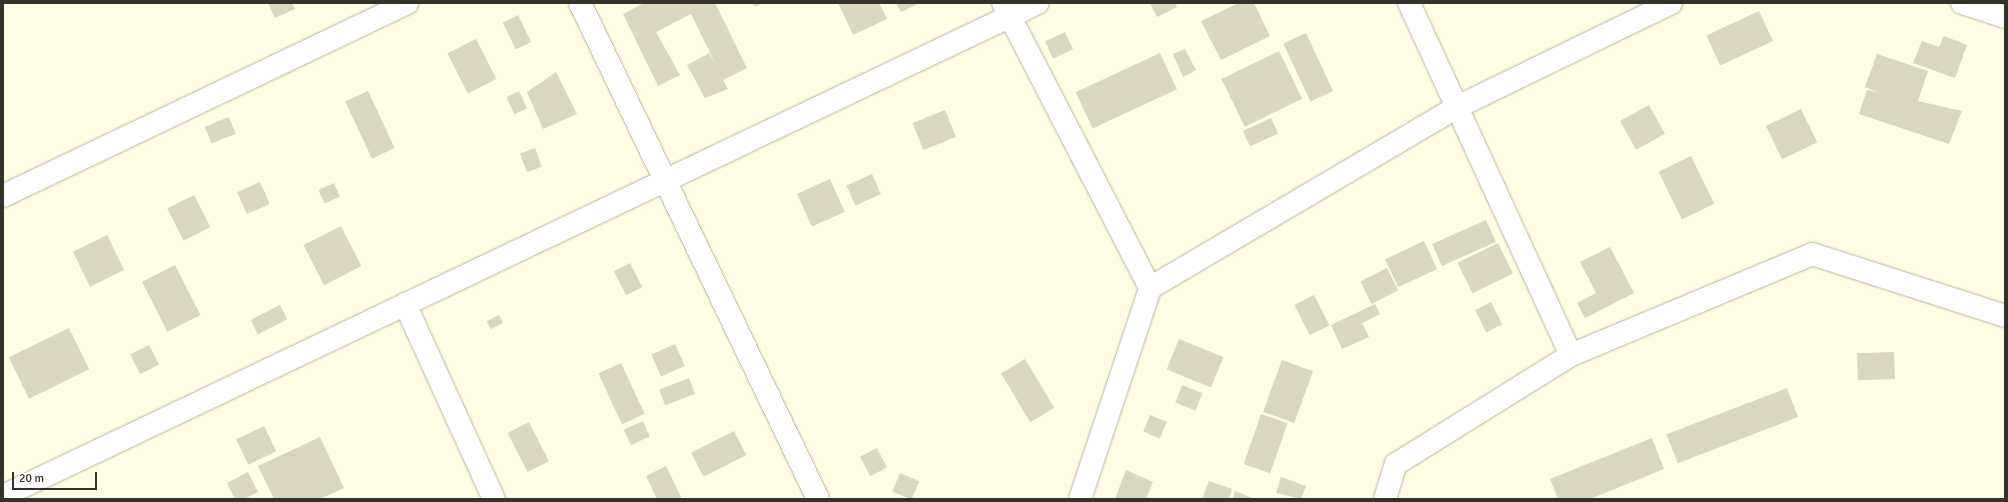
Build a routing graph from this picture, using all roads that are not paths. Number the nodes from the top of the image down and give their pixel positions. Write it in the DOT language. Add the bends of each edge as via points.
graph roads {
  1 [pos="408,3"];
  2 [pos="580,3"];
  3 [pos="1038,3"];
  4 [pos="1410,3"];
  5 [pos="1671,3"];
  6 [pos="1962,3"];
  7 [pos="1006,10"];
  8 [pos="2005,17"];
  9 [pos="1457,107"];
  10 [pos="665,180"];
  11 [pos="3,196"];
  12 [pos="1150,288"];
  13 [pos="405,304"];
  14 [pos="2005,316"];
  15 [pos="1571,355"];
  16 [pos="3,496"];
  17 [pos="494,499"];
  18 [pos="818,499"];
  19 [pos="1080,499"];
  20 [pos="1385,499"];
  1 -- 11 [label="street"];
  2 -- 10 [label="street"];
  3 -- 7 [label="street"];
  4 -- 9 [label="street"];
  5 -- 9 [label="street"];
  6 -- 8 [label="street"];
  7 -- 10 [label="street"];
  7 -- 12 [label="street"];
  9 -- 12 [label="street"];
  9 -- 15 [label="street"];
  10 -- 13 [label="street"];
  10 -- 18 [label="street"];
  12 -- 19 [label="street"];
  13 -- 16 [label="street"];
  13 -- 17 [label="street"];
  14 -- 15 [label="street" via="1812,254"];
  15 -- 20 [label="street" via="1396,464"];
}
